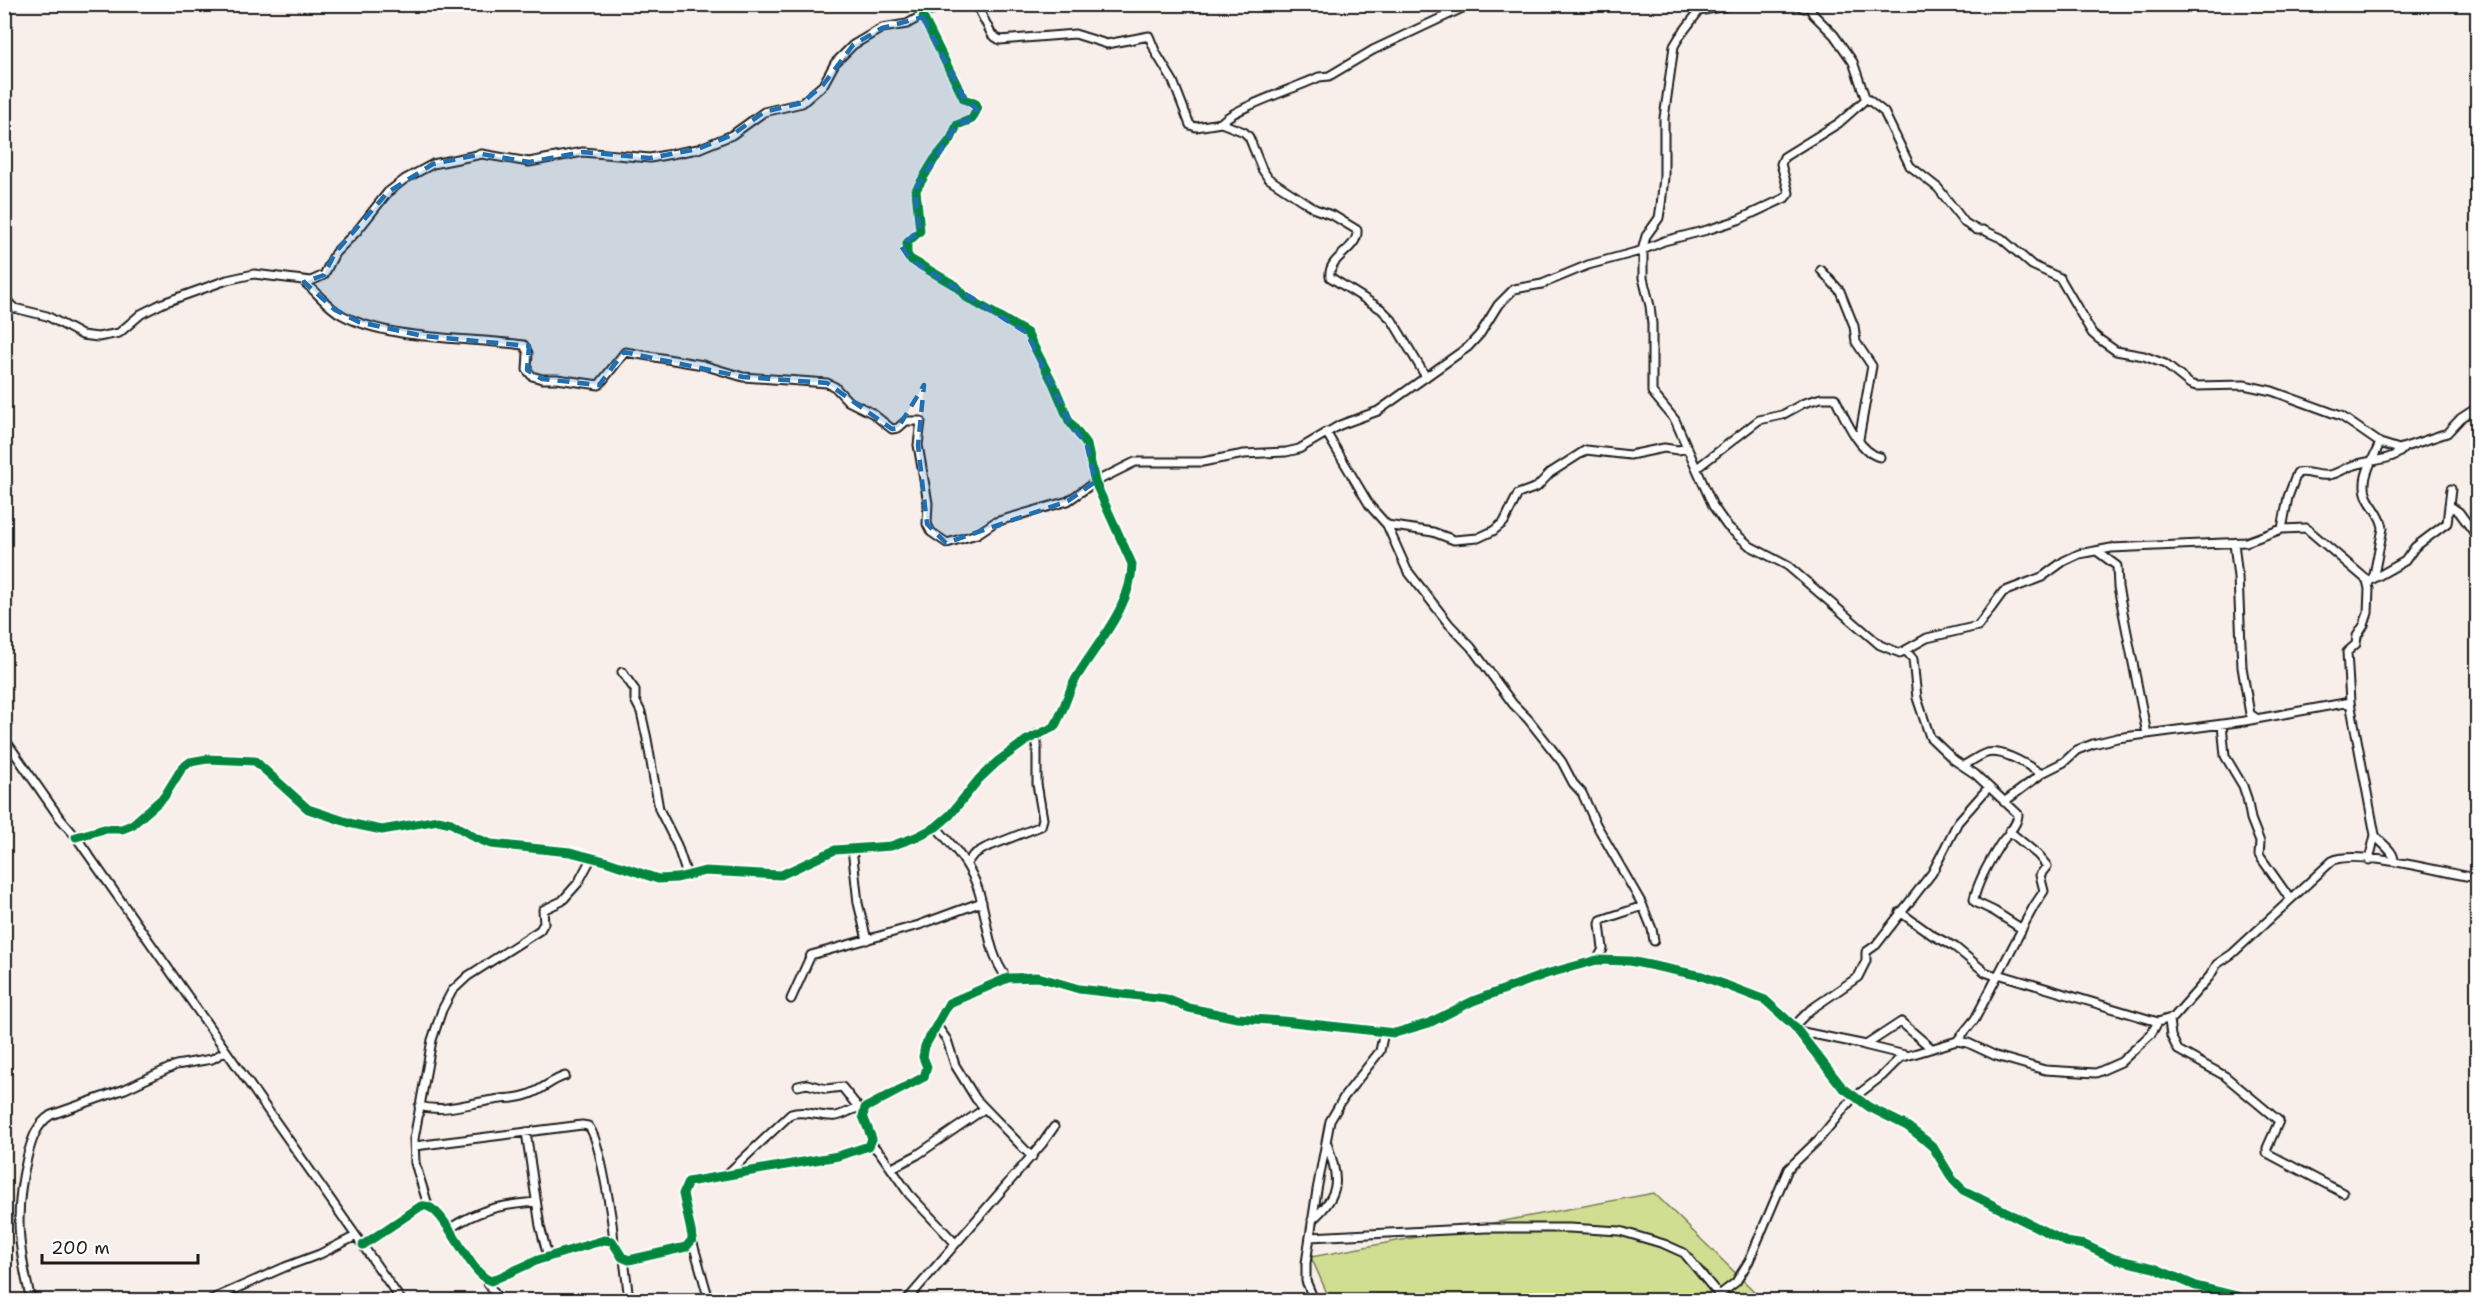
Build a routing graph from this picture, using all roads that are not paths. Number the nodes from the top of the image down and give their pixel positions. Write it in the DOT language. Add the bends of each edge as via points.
graph roads {
  1 [pos="942,4"];
  2 [pos="975,4"];
  3 [pos="1471,4"];
  4 [pos="1736,4"];
  5 [pos="1794,4"];
  6 [pos="1808,6"];
  7 [pos="923,17"];
  8 [pos="1866,99"];
  9 [pos="1221,123"];
  10 [pos="1643,250"];
  11 [pos="1821,270"];
  12 [pos="304,282"];
  13 [pos="4,298"];
  14 [pos="1426,377"];
  15 [pos="2478,407"];
  16 [pos="1326,432"];
  17 [pos="1859,439"];
  18 [pos="2380,443"];
  19 [pos="1688,448"];
  20 [pos="2403,449"];
  21 [pos="1880,457"];
  22 [pos="2373,460"];
  23 [pos="1697,468"];
  24 [pos="1095,482"];
  25 [pos="2451,489"];
  26 [pos="2449,505"];
  27 [pos="1387,525"];
  28 [pos="2282,529"];
  29 [pos="2478,538"];
  30 [pos="2234,543"];
  31 [pos="2098,552"];
  32 [pos="2370,581"];
  33 [pos="1906,651"];
  34 [pos="622,672"];
  35 [pos="2350,702"];
  36 [pos="2251,717"];
  37 [pos="2222,724"];
  38 [pos="2147,734"];
  39 [pos="1037,735"];
  40 [pos="4,738"];
  41 [pos="1963,766"];
  42 [pos="2041,774"];
  43 [pos="1988,788"];
  44 [pos="2004,802"];
  45 [pos="936,827"];
  46 [pos="2009,831"];
  47 [pos="2375,835"];
  48 [pos="76,837"];
  49 [pos="852,848"];
  50 [pos="592,857"];
  51 [pos="2370,860"];
  52 [pos="2394,861"];
  53 [pos="967,863"];
  54 [pos="687,875"];
  55 [pos="2478,878"];
  56 [pos="2290,899"];
  57 [pos="982,902"];
  58 [pos="1643,906"];
  59 [pos="1900,912"];
  60 [pos="2022,928"];
  61 [pos="867,940"];
  62 [pos="1654,941"];
  63 [pos="1597,960"];
  64 [pos="1997,975"];
  65 [pos="1007,978"];
  66 [pos="791,999"];
  67 [pos="2169,1020"];
  68 [pos="2158,1022"];
  69 [pos="937,1026"];
  70 [pos="1796,1028"];
  71 [pos="1384,1032"];
  72 [pos="1957,1041"];
  73 [pos="1864,1045"];
  74 [pos="1931,1048"];
  75 [pos="226,1051"];
  76 [pos="1905,1055"];
  77 [pos="565,1076"];
  78 [pos="798,1086"];
  79 [pos="1855,1096"];
  80 [pos="419,1106"];
  81 [pos="861,1108"];
  82 [pos="984,1108"];
  83 [pos="1054,1127"];
  84 [pos="526,1132"];
  85 [pos="1326,1142"];
  86 [pos="871,1144"];
  87 [pos="415,1146"];
  88 [pos="1032,1156"];
  89 [pos="892,1168"];
  90 [pos="725,1176"];
  91 [pos="2343,1193"];
  92 [pos="536,1202"];
  93 [pos="428,1205"];
  94 [pos="1312,1220"];
  95 [pos="449,1229"];
  96 [pos="356,1236"];
  97 [pos="1310,1237"];
  98 [pos="692,1240"];
  99 [pos="955,1243"];
  100 [pos="614,1244"];
  101 [pos="363,1245"];
  102 [pos="549,1257"];
  103 [pos="624,1259"];
  104 [pos="485,1279"];
  105 [pos="1721,1298"];
  106 [pos="32,1300"];
  107 [pos="210,1300"];
  108 [pos="401,1300"];
  109 [pos="499,1300"];
  110 [pos="629,1300"];
  111 [pos="709,1300"];
  112 [pos="907,1300"];
  113 [pos="1314,1300"];
  114 [pos="2254,1300"];
  1 -- 7 [label="street"];
  2 -- 9 [label="street" via="992,35 1000,40 1075,34 1107,44 1149,36 1191,125"];
  3 -- 9 [label="street" via="1373,50 1329,76 1240,110"];
  4 -- 10 [label="street" via="1700,11 1676,41 1664,118 1659,219 1645,238"];
  5 -- 6 [label="street"];
  6 -- 8 [label="street" via="1853,62"];
  7 -- 12 [label="street" via="882,28 853,45 835,63 823,85 802,102 764,112 732,135 698,149 650,158 583,152 529,162 482,154 433,164 388,192 335,253 324,275"];
  7 -- 24 [label="street" via="964,99 976,104 977,109 972,119 957,125 916,188 920,231 906,243 907,254 966,297 1027,333 1069,421 1087,445"];
  8 -- 10 [label="street" via="1839,123 1784,157 1781,164 1789,193 1785,198 1738,220"];
  8 -- 18 [label="street" via="1884,112 1912,170 1938,188 1965,223 2001,238 2032,265 2060,278 2092,333 2111,348 2165,364 2196,386 2244,385 2315,405 2341,416"];
  9 -- 14 [label="street" via="1247,135 1268,178 1357,230 1356,240 1331,269 1330,277 1392,320"];
  10 -- 14 [label="street" via="1588,265 1542,284 1514,289 1475,340"];
  10 -- 19 [label="street" via="1643,278 1652,324 1652,392 1675,420"];
  11 -- 17 [label="street" via="1840,291 1851,314 1856,342 1872,366"];
  12 -- 13 [label="street" via="254,274 227,280 162,303 119,333 98,338 82,335 46,316 14,308"];
  12 -- 24 [label="street" via="335,310 359,322 423,336 524,345 528,353 527,370 542,379 599,385 625,352 704,365 743,377 826,383 892,429 906,421 921,421 918,445 928,503 927,524 946,543 977,534 994,522 1051,508"];
  14 -- 16 [label="street" via="1378,411"];
  15 -- 20 [label="street" via="2447,433"];
  16 -- 24 [label="street" via="1286,452 1202,462 1135,462"];
  16 -- 27 [label="street" via="1370,506"];
  17 -- 21 [label="street" via="1866,450"];
  17 -- 23 [label="street" via="1836,398 1821,398 1760,420"];
  18 -- 20 [label="street"];
  18 -- 22 [label="street"];
  19 -- 23 [label="street"];
  19 -- 27 [label="street" via="1630,455 1586,450 1550,473 1538,487 1518,494 1504,522 1478,538 1454,540 1433,532"];
  20 -- 22 [label="street" via="2396,455"];
  22 -- 28 [label="street" via="2329,476 2297,473"];
  22 -- 32 [label="street" via="2365,475 2364,491 2384,528"];
  23 -- 33 [label="street" via="1717,514 1740,538 1788,566 1880,645 1896,653"];
  24 -- 39 [label="street" via="1131,558 1131,575 1119,608 1076,679 1055,726"];
  25 -- 26 [label="street"];
  26 -- 29 [label="street"];
  26 -- 32 [label="street" via="2448,523 2415,547 2405,561"];
  27 -- 58 [label="street" via="1407,570 1562,762"];
  28 -- 30 [label="street"];
  28 -- 32 [label="street" via="2309,530"];
  30 -- 31 [label="street" via="2154,545"];
  30 -- 36 [label="street" via="2241,657"];
  31 -- 33 [label="street" via="2074,556 2042,577 2003,592 1978,626 1927,638"];
  31 -- 38 [label="street" via="2117,566"];
  32 -- 35 [label="street" via="2367,618 2356,644 2347,652"];
  33 -- 41 [label="street" via="1913,659 1917,698 1930,737"];
  34 -- 54 [label="street" via="635,690 659,809"];
  35 -- 36 [label="street"];
  35 -- 47 [label="street"];
  36 -- 37 [label="street"];
  37 -- 38 [label="street"];
  37 -- 56 [label="street" via="2225,756 2246,792 2260,842 2259,855"];
  38 -- 42 [label="street" via="2083,747"];
  39 -- 45 [label="street" via="997,762"];
  39 -- 53 [label="street" via="1041,826 985,848"];
  40 -- 48 [label="street"];
  41 -- 42 [label="street" via="1993,753 2019,760"];
  41 -- 43 [label="street"];
  42 -- 44 [label="street"];
  43 -- 44 [label="street"];
  43 -- 59 [label="street" via="1958,822 1932,873"];
  44 -- 46 [label="street" via="2018,814"];
  45 -- 49 [label="street" via="900,843"];
  45 -- 53 [label="street"];
  46 -- 60 [label="street" via="2047,866 2040,875 2044,891"];
  46 -- 60 [label="street" via="1974,899"];
  47 -- 51 [label="street"];
  47 -- 52 [label="street" via="2392,851"];
  48 -- 50 [label="street" via="132,825 164,797 190,762 236,759 255,761 308,809 345,822 382,830 446,821 491,844"];
  48 -- 75 [label="street"];
  49 -- 54 [label="street" via="835,850 781,875 718,871"];
  49 -- 61 [label="street"];
  50 -- 54 [label="street" via="658,879"];
  50 -- 80 [label="street" via="578,883 562,901 543,910 540,930 452,991 435,1029"];
  51 -- 52 [label="street"];
  51 -- 56 [label="street" via="2337,858"];
  52 -- 55 [label="street"];
  53 -- 57 [label="street"];
  56 -- 67 [label="street" via="2219,962 2211,976"];
  57 -- 61 [label="street"];
  57 -- 65 [label="street" via="994,954"];
  58 -- 62 [label="street"];
  58 -- 63 [label="street" via="1601,920 1603,948"];
  59 -- 64 [label="street" via="1955,947 1985,972"];
  59 -- 70 [label="street" via="1876,945 1866,952 1858,977 1810,1010"];
  60 -- 64 [label="street"];
  61 -- 66 [label="street" via="810,956"];
  63 -- 70 [label="street" via="1642,963 1711,979 1765,1000"];
  63 -- 71 [label="street" via="1473,1001 1412,1030"];
  64 -- 68 [label="street"];
  64 -- 72 [label="street" via="1975,1019"];
  65 -- 69 [label="street" via="951,1001"];
  65 -- 71 [label="street" via="1038,977 1079,989 1166,999 1237,1018"];
  67 -- 68 [label="street"];
  67 -- 91 [label="street" via="2178,1050 2225,1076 2279,1121 2267,1154"];
  68 -- 72 [label="street" via="2151,1034 2121,1062 2096,1073 2045,1070"];
  69 -- 81 [label="street" via="923,1053 927,1067 924,1077"];
  69 -- 82 [label="street" via="955,1065"];
  70 -- 73 [label="street"];
  70 -- 79 [label="street" via="1840,1084"];
  71 -- 85 [label="street" via="1378,1055 1332,1117"];
  72 -- 74 [label="street"];
  73 -- 74 [label="street" via="1901,1022"];
  73 -- 76 [label="street"];
  74 -- 76 [label="street"];
  75 -- 96 [label="street"];
  75 -- 106 [label="street" via="212,1059 176,1065 42,1121 31,1143 19,1189 21,1255"];
  76 -- 79 [label="street"];
  77 -- 80 [label="street" via="518,1098 448,1109"];
  78 -- 81 [label="street" via="842,1087"];
  79 -- 105 [label="street" via="1788,1169 1749,1261"];
  79 -- 114 [label="street" via="1925,1140 1963,1190 2067,1242 2154,1268 2196,1286"];
  80 -- 87 [label="street"];
  81 -- 86 [label="street" via="872,1134"];
  81 -- 90 [label="street" via="838,1116 791,1114"];
  82 -- 88 [label="street"];
  82 -- 89 [label="street"];
  83 -- 88 [label="street"];
  84 -- 87 [label="street"];
  84 -- 92 [label="street"];
  84 -- 100 [label="street" via="582,1125 592,1130"];
  85 -- 94 [label="street"];
  85 -- 94 [label="street" via="1337,1186 1327,1205"];
  86 -- 89 [label="street"];
  86 -- 90 [label="street" via="838,1156"];
  87 -- 93 [label="street" via="418,1175"];
  88 -- 99 [label="street"];
  89 -- 99 [label="street" via="909,1194"];
  90 -- 98 [label="street" via="696,1179 685,1185 682,1194"];
  92 -- 95 [label="street" via="488,1208"];
  92 -- 102 [label="street"];
  93 -- 95 [label="street"];
  93 -- 101 [label="street"];
  94 -- 97 [label="street"];
  95 -- 104 [label="street"];
  96 -- 101 [label="street"];
  96 -- 107 [label="street"];
  97 -- 105 [label="street" via="1486,1228 1620,1231 1679,1250"];
  97 -- 113 [label="street" via="1305,1277"];
  98 -- 103 [label="street" via="680,1249"];
  98 -- 111 [label="street"];
  99 -- 112 [label="street"];
  100 -- 102 [label="street" via="604,1240"];
  100 -- 103 [label="street"];
  101 -- 108 [label="street"];
  102 -- 104 [label="street" via="517,1267 494,1280"];
  103 -- 110 [label="street"];
  104 -- 109 [label="street"];
}
